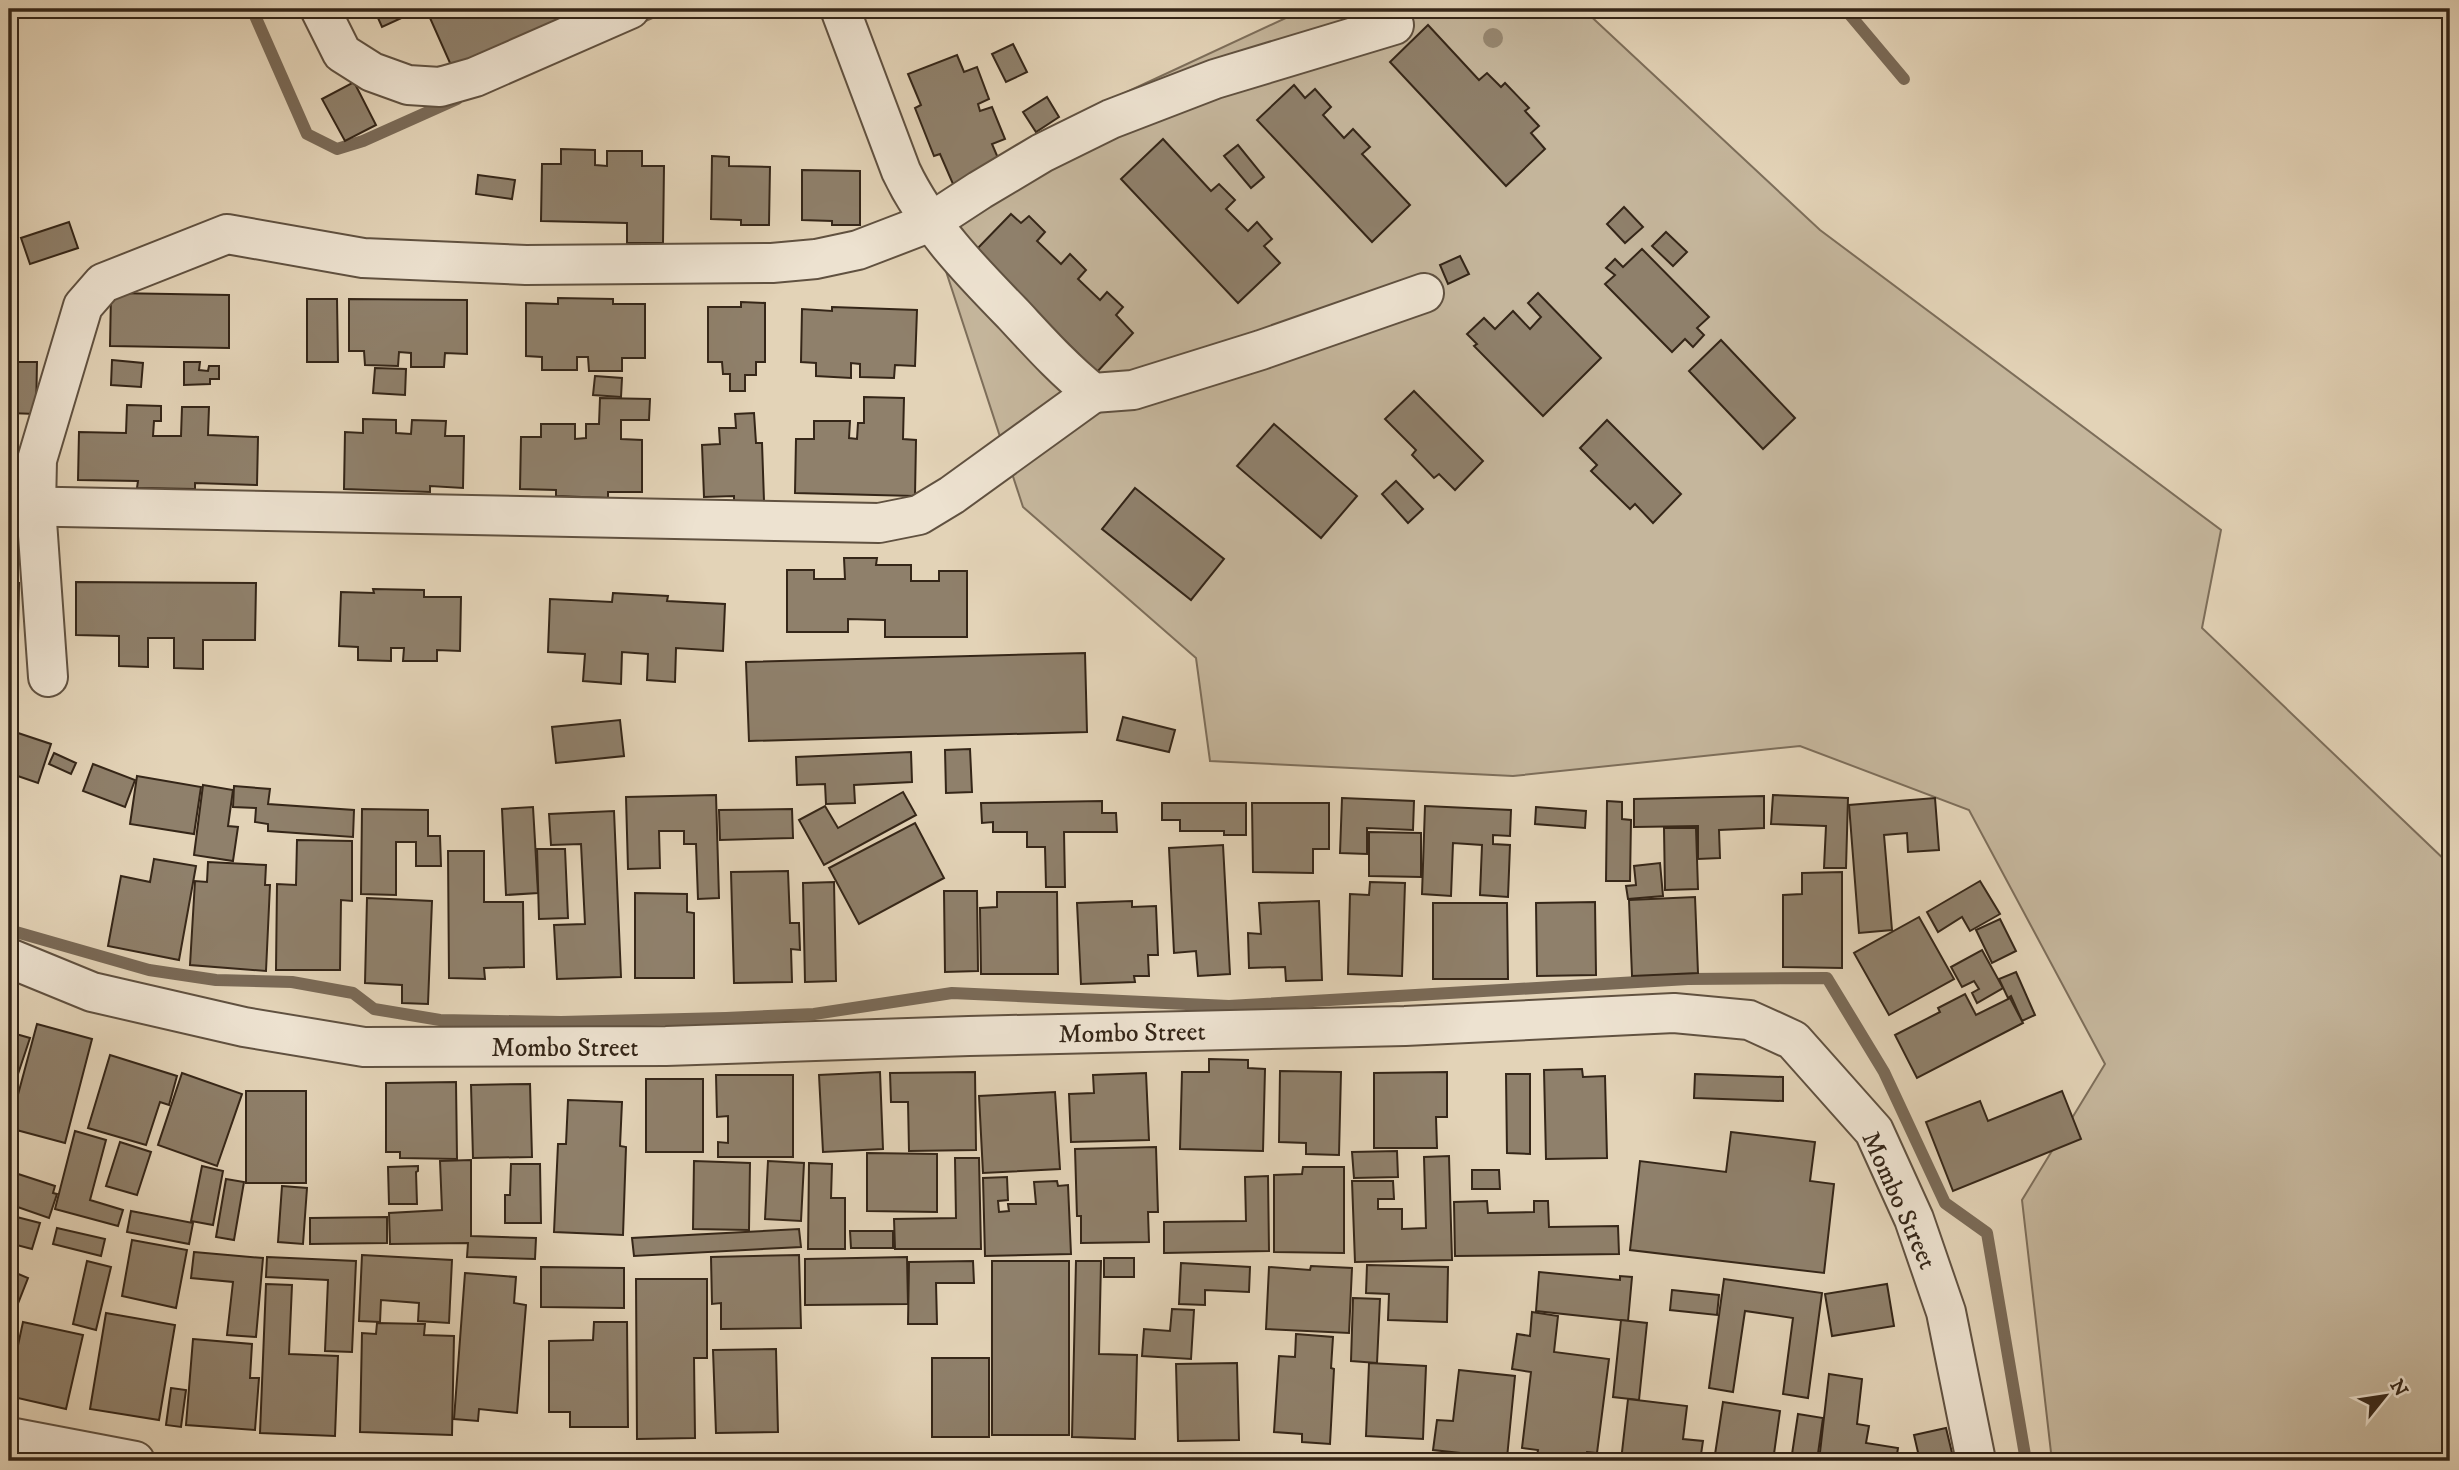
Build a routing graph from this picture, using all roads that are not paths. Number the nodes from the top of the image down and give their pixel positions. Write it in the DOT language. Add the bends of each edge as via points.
graph roads {
  1 [pos="320,9"];
  2 [pos="630,9"];
  3 [pos="840,9"];
  4 [pos="1394,25"];
  5 [pos="931,222"];
  6 [pos="1424,293"];
  7 [pos="1093,393"];
  8 [pos="23,507"];
  9 [pos="48,677"];
  10 [pos="9,958"];
  11 [pos="9,1437"];
  12 [pos="135,1461"];
  13 [pos="1976,1461"];
  1 -- 2 [label="street" via="342,53 372,72 408,85 440,87"];
  3 -- 5 [label="street" via="901,171"];
  4 -- 5 [label="street" via="1215,79 1111,119 1042,153"];
  5 -- 7 [label="street" via="1063,369"];
  5 -- 8 [label="street" via="858,250 816,259 745,263 540,265 363,258 227,234 103,284 83,306"];
  6 -- 7 [label="street" via="1133,390"];
  7 -- 8 [label="street" via="952,495 919,515 879,523"];
  8 -- 9 [label="street"];
  10 -- 13 [label="street, Mombo Street" via="92,992 244,1027 364,1047 666,1046 1405,1026 1674,1013 1749,1020 1793,1040 1874,1131 1914,1219 1946,1312"];
  11 -- 12 [label="street"];
}
